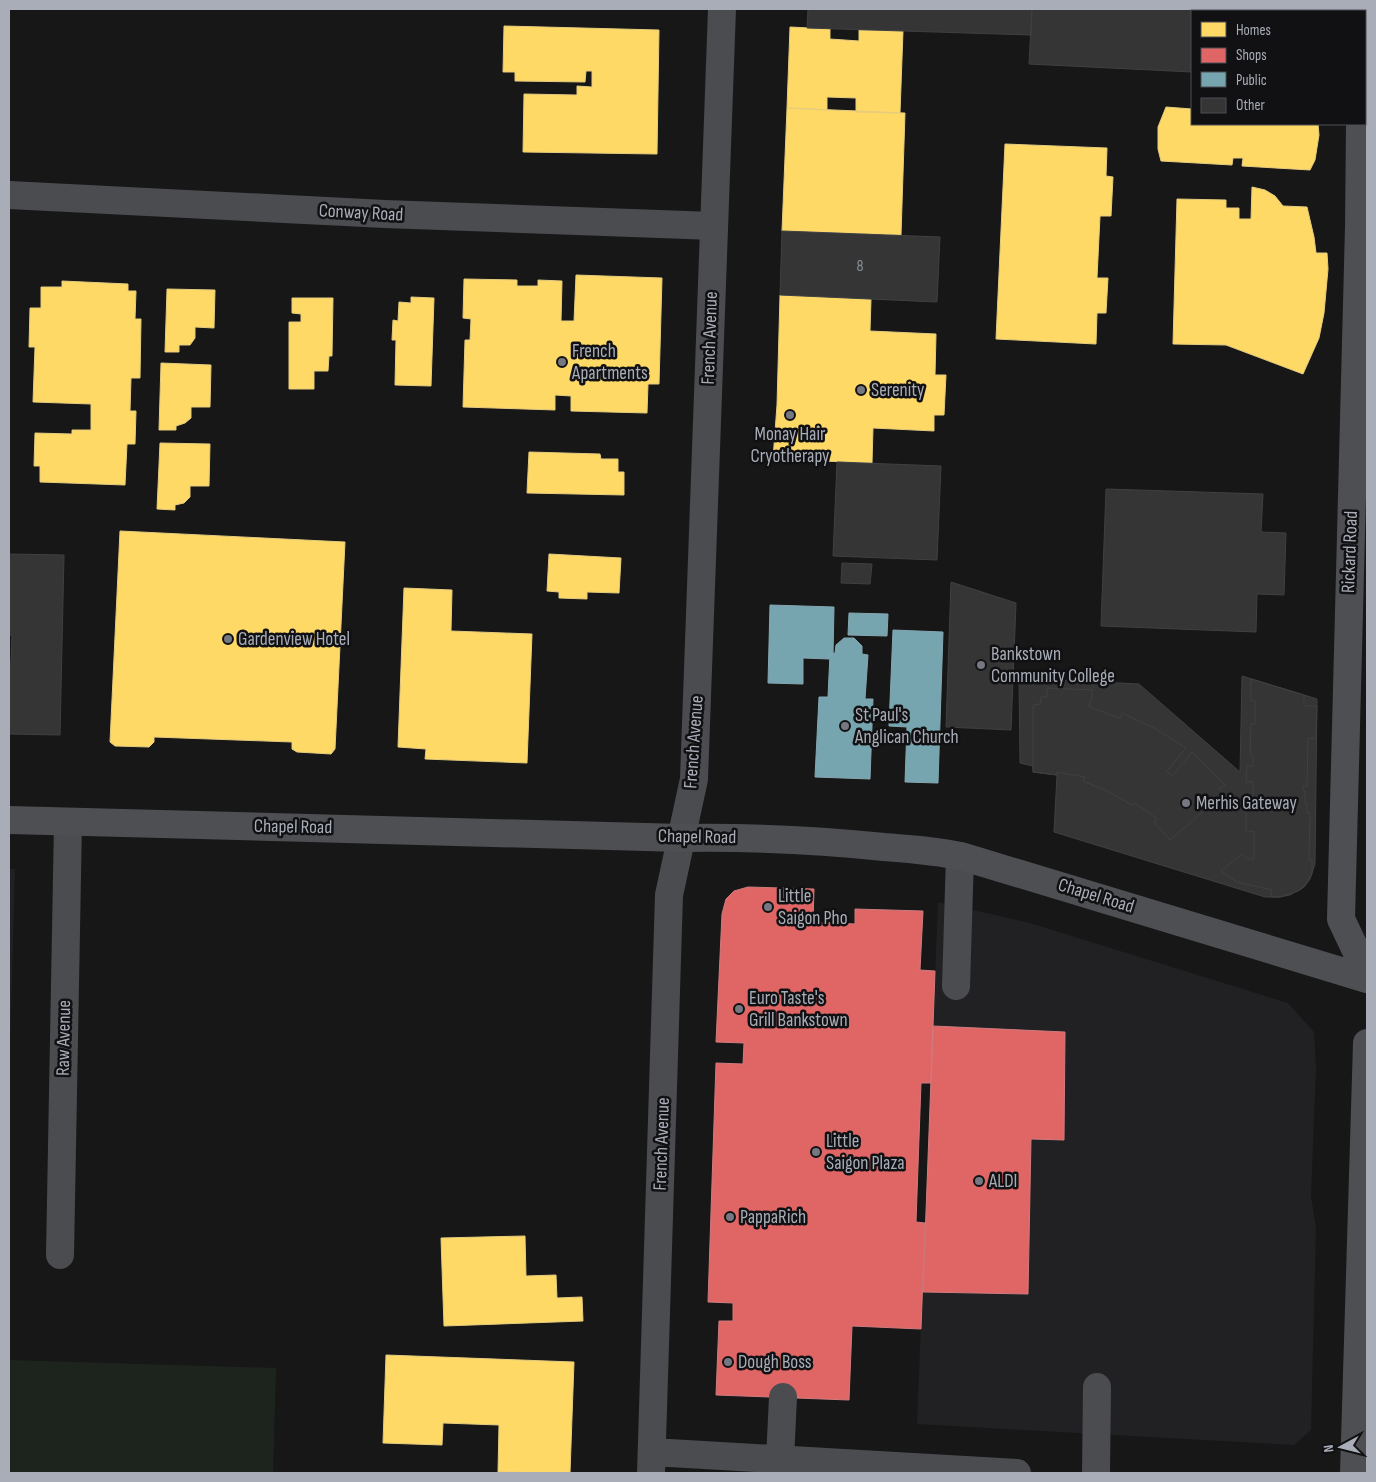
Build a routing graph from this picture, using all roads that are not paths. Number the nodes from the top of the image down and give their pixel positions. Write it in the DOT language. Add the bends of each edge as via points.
graph roads {
  1 [pos="722,9"];
  2 [pos="1360,125"];
  3 [pos="9,195"];
  4 [pos="714,226"];
  5 [pos="9,820"];
  6 [pos="68,822"];
  7 [pos="682,838"];
  8 [pos="960,856"];
  9 [pos="1367,974"];
  10 [pos="1367,979"];
  11 [pos="956,986"];
  12 [pos="1367,1043"];
  13 [pos="60,1255"];
  14 [pos="1097,1387"];
  15 [pos="783,1397"];
  16 [pos="780,1460"];
  17 [pos="651,1463"];
  18 [pos="1017,1473"];
  19 [pos="1096,1473"];
  20 [pos="1354,1473"];
  1 -- 4 [label="street, French Avenue"];
  2 -- 9 [label="main road, Rickard Road" via="1341,919"];
  3 -- 4 [label="street, Conway Road"];
  4 -- 7 [label="street, French Avenue" via="694,779"];
  5 -- 6 [label="main road, Chapel Road"];
  6 -- 7 [label="main road, Chapel Road"];
  6 -- 13 [label="street, Raw Avenue"];
  7 -- 8 [label="main road, Chapel Road" via="859,844"];
  7 -- 17 [label="street, French Avenue" via="669,895"];
  8 -- 10 [label="main road, Chapel Road"];
  8 -- 11 [label="street"];
  12 -- 20 [label="main road"];
  14 -- 19 [label="street"];
  15 -- 16 [label="street"];
  16 -- 17 [label="street"];
  16 -- 18 [label="street"];
}
